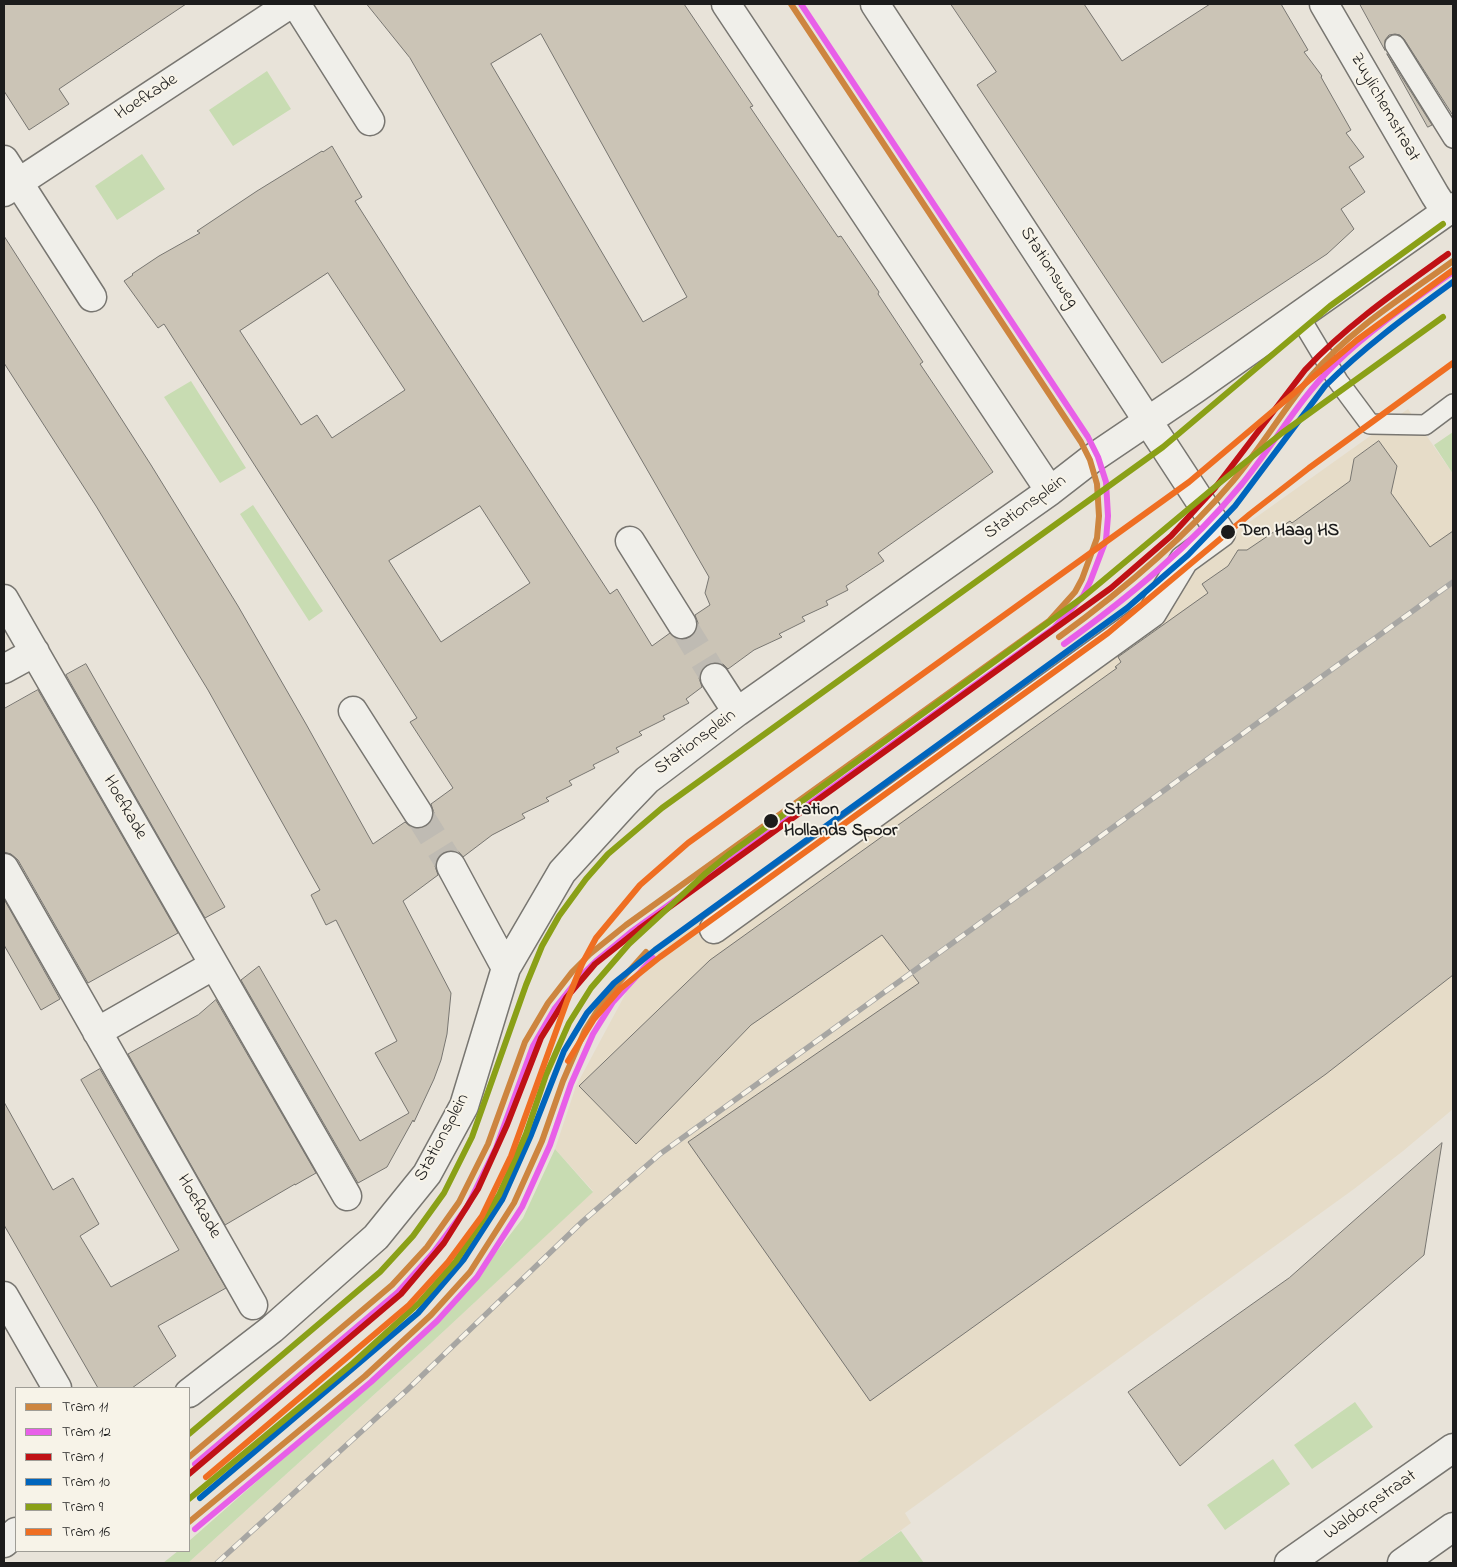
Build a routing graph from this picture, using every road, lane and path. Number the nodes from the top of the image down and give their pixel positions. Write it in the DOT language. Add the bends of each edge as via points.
graph roads {
  1 [pos="290,4"];
  2 [pos="296,4"];
  3 [pos="726,4"];
  4 [pos="875,4"];
  5 [pos="1324,4"];
  6 [pos="1395,45"];
  7 [pos="370,121"];
  8 [pos="1453,138"];
  9 [pos="4,160"];
  10 [pos="11,187"];
  11 [pos="1445,204"];
  12 [pos="92,297"];
  13 [pos="1299,316"];
  14 [pos="1453,404"];
  15 [pos="1149,421"];
  16 [pos="1050,491"];
  17 [pos="630,541"];
  18 [pos="4,599"];
  19 [pos="682,624"];
  20 [pos="34,652"];
  21 [pos="4,669"];
  22 [pos="715,678"];
  23 [pos="353,711"];
  24 [pos="737,712"];
  25 [pos="418,813"];
  26 [pos="451,866"];
  27 [pos="4,868"];
  28 [pos="714,929"];
  29 [pos="214,965"];
  30 [pos="506,968"];
  31 [pos="97,1032"];
  32 [pos="347,1196"];
  33 [pos="4,1296"];
  34 [pos="253,1305"];
  35 [pos="56,1387"];
  36 [pos="190,1392"];
  37 [pos="1453,1448"];
  38 [pos="1453,1526"];
  39 [pos="15,1533"];
  40 [pos="4,1543"];
  41 [pos="1289,1563"];
  42 [pos="1402,1563"];
  1 -- 10 [label="street, Hoefkade"];
  2 -- 7 [label="street"];
  3 -- 16 [label="street"];
  4 -- 15 [label="street, Stationsweg"];
  5 -- 11 [label="street, Zuylichemstraat"];
  6 -- 8 [label="lane"];
  9 -- 10 [label="street"];
  10 -- 12 [label="street"];
  11 -- 13 [label="street, Stationsplein"];
  13 -- 14 [label="lane" via="1338,381 1370,424 1425,425"];
  13 -- 15 [label="street, Stationsplein"];
  15 -- 16 [label="street, Stationsplein"];
  15 -- 28 [label="street, Stationsweg" via="1221,533 1184,560 1152,613"];
  16 -- 24 [label="street, Stationsplein"];
  17 -- 19 [label="street"];
  18 -- 20 [label="street, Hoefkade"];
  20 -- 21 [label="street"];
  20 -- 29 [label="street, Hoefkade"];
  22 -- 24 [label="street"];
  23 -- 25 [label="street"];
  24 -- 30 [label="street, Stationsplein" via="655,774 562,872"];
  26 -- 30 [label="street"];
  27 -- 31 [label="street, Hoefkade"];
  29 -- 31 [label="street"];
  29 -- 32 [label="street, Hoefkade"];
  30 -- 36 [label="street, Stationsplein" via="464,1106 427,1174 376,1238 272,1329"];
  31 -- 34 [label="street, Hoefkade"];
  33 -- 35 [label="street"];
  37 -- 41 [label="street, Waldorpstraat"];
  38 -- 42 [label="street"];
  39 -- 40 [label="street"];
}
